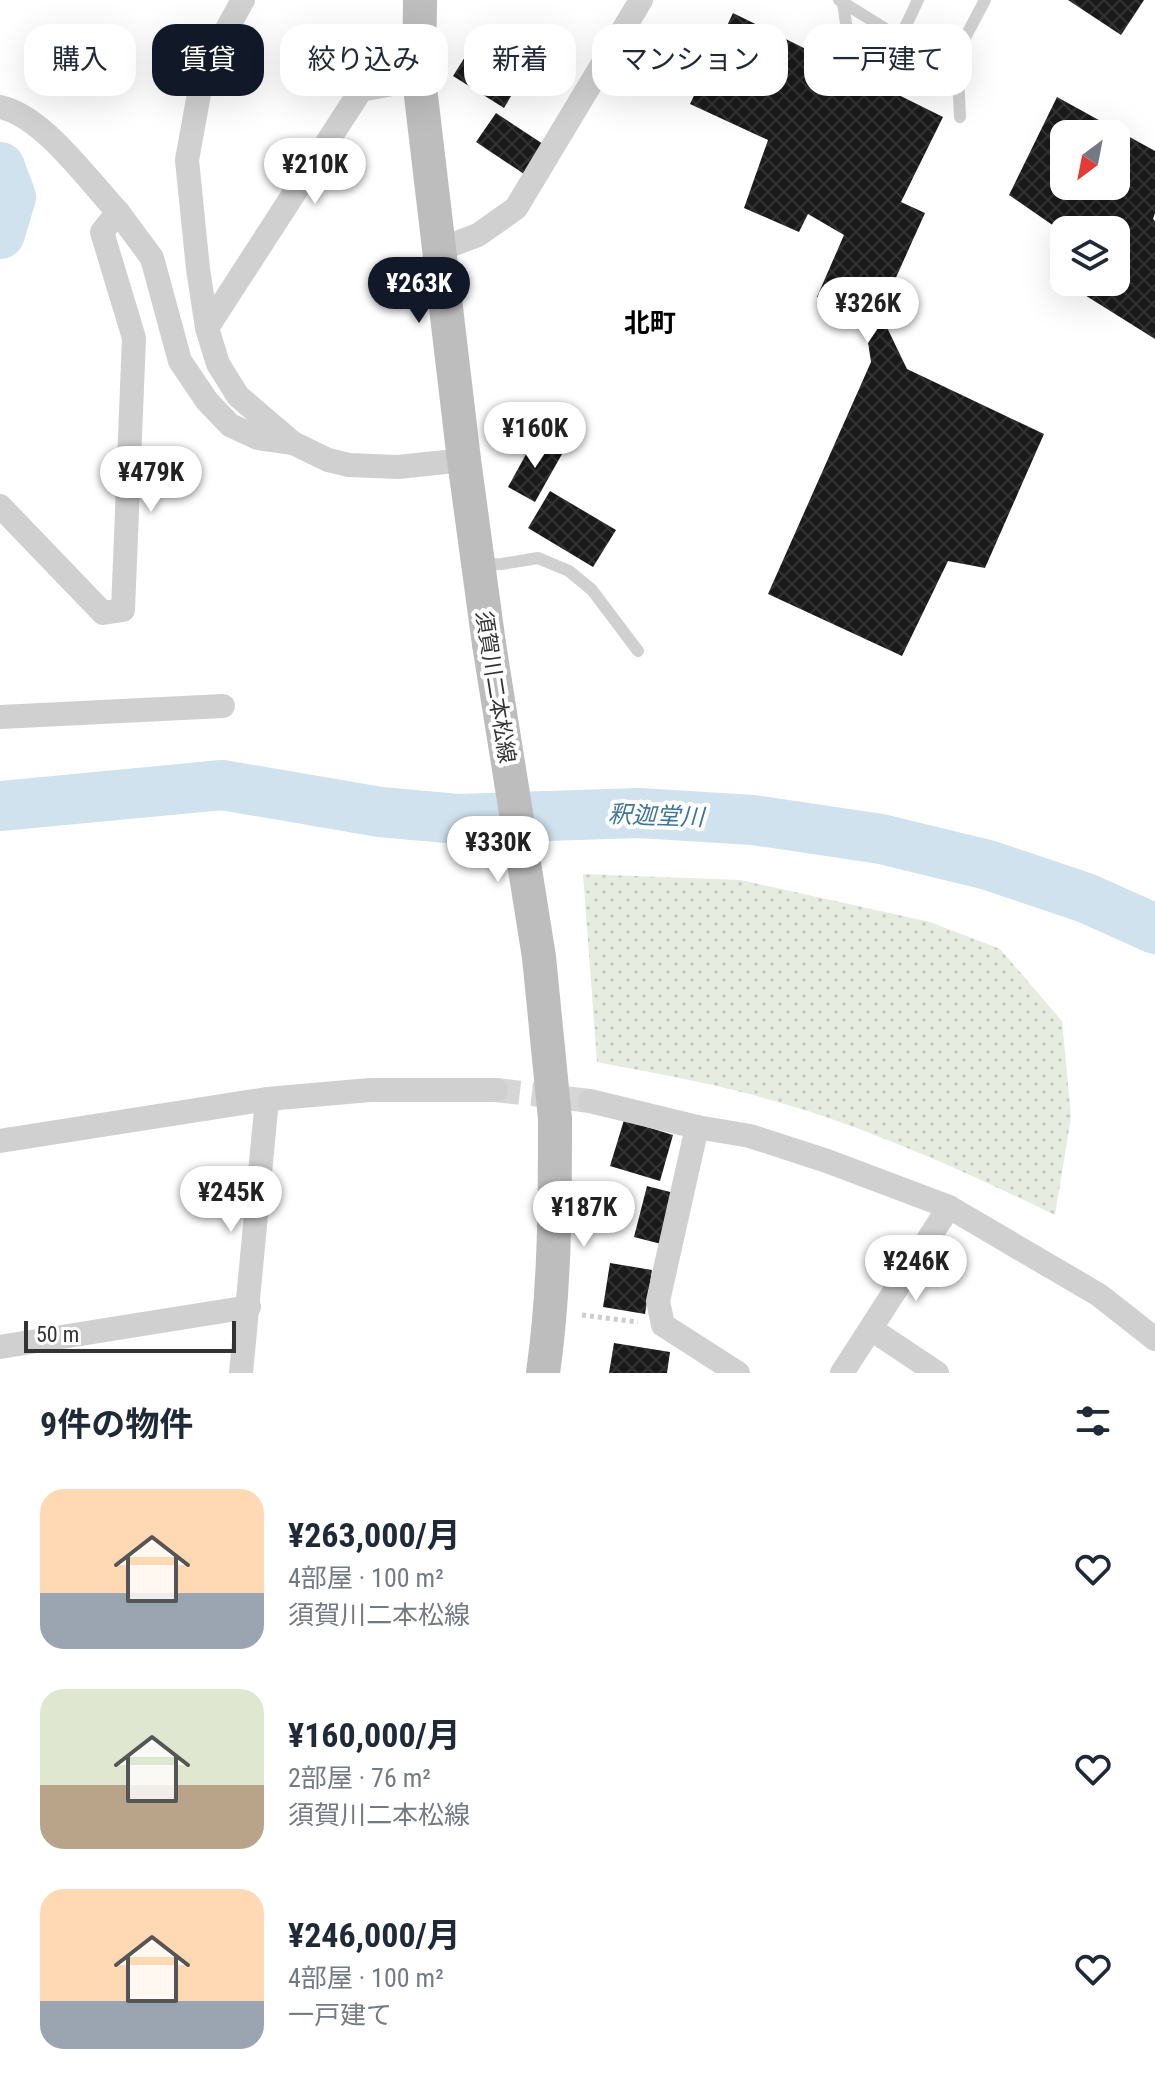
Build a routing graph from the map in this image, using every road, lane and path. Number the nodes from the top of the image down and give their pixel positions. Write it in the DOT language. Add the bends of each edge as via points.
graph roads {
  1 [pos="243,0"];
  2 [pos="420,0"];
  3 [pos="641,0"];
  4 [pos="918,0"];
  5 [pos="985,0"];
  6 [pos="841,1"];
  7 [pos="420,24"];
  8 [pos="846,24"];
  9 [pos="878,24"];
  10 [pos="907,24"];
  11 [pos="972,25"];
  12 [pos="357,96"];
  13 [pos="421,96"];
  14 [pos="959,96"];
  15 [pos="0,107"];
  16 [pos="960,117"];
  17 [pos="118,212"];
  18 [pos="441,249"];
  19 [pos="207,328"];
  20 [pos="293,443"];
  21 [pos="464,460"];
  22 [pos="0,506"];
  23 [pos="478,565"];
  24 [pos="638,651"];
  25 [pos="223,706"];
  26 [pos="0,717"];
  27 [pos="496,1090"];
  28 [pos="267,1099"];
  29 [pos="590,1101"];
  30 [pos="697,1127"];
  31 [pos="0,1141"];
  32 [pos="949,1207"];
  33 [pos="249,1307"];
  34 [pos="582,1315"];
  35 [pos="663,1325"];
  36 [pos="871,1329"];
  37 [pos="1155,1339"];
  38 [pos="0,1347"];
  39 [pos="241,1373"];
  40 [pos="543,1373"];
  41 [pos="738,1373"];
  42 [pos="842,1373"];
  43 [pos="937,1373"];
  1 -- 19 [label="street" via="203,72 187,160"];
  2 -- 7 [label="main road, 須賀川二本松線"];
  3 -- 18 [label="street" via="516,208 478,235"];
  4 -- 10 [label="lane"];
  5 -- 11 [label="lane"];
  6 -- 8 [label="lane"];
  6 -- 9 [label="lane"];
  12 -- 19 [label="street"];
  13 -- 18 [label="main road, 須賀川二本松線"];
  14 -- 16 [label="lane"];
  15 -- 17 [label="street" via="16,110 38,125"];
  17 -- 20 [label="street" via="152,258 180,361 207,401 230,425 258,438"];
  17 -- 22 [label="street" via="102,232 134,338 123,610 103,613"];
  18 -- 21 [label="main road, 須賀川二本松線"];
  19 -- 20 [label="street" via="218,364 238,396"];
  20 -- 21 [label="street" via="349,465 398,467"];
  21 -- 23 [label="main road, 須賀川二本松線"];
  23 -- 24 [label="lane" via="538,558 569,571 592,590"];
  23 -- 40 [label="main road, 須賀川二本松線, bridge" via="539,957 555,1119 555,1262"];
  25 -- 26 [label="street"];
  27 -- 28 [label="street" via="370,1090"];
  28 -- 31 [label="street"];
  28 -- 33 [label="street"];
  29 -- 30 [label="street"];
  30 -- 32 [label="street" via="750,1136"];
  30 -- 35 [label="street" via="658,1301"];
  32 -- 36 [label="street"];
  32 -- 37 [label="street" via="1099,1295"];
  33 -- 38 [label="street"];
  33 -- 39 [label="street"];
  34 -- 35 [label="path"];
  35 -- 41 [label="street"];
  36 -- 42 [label="street"];
  36 -- 43 [label="street"];
}
